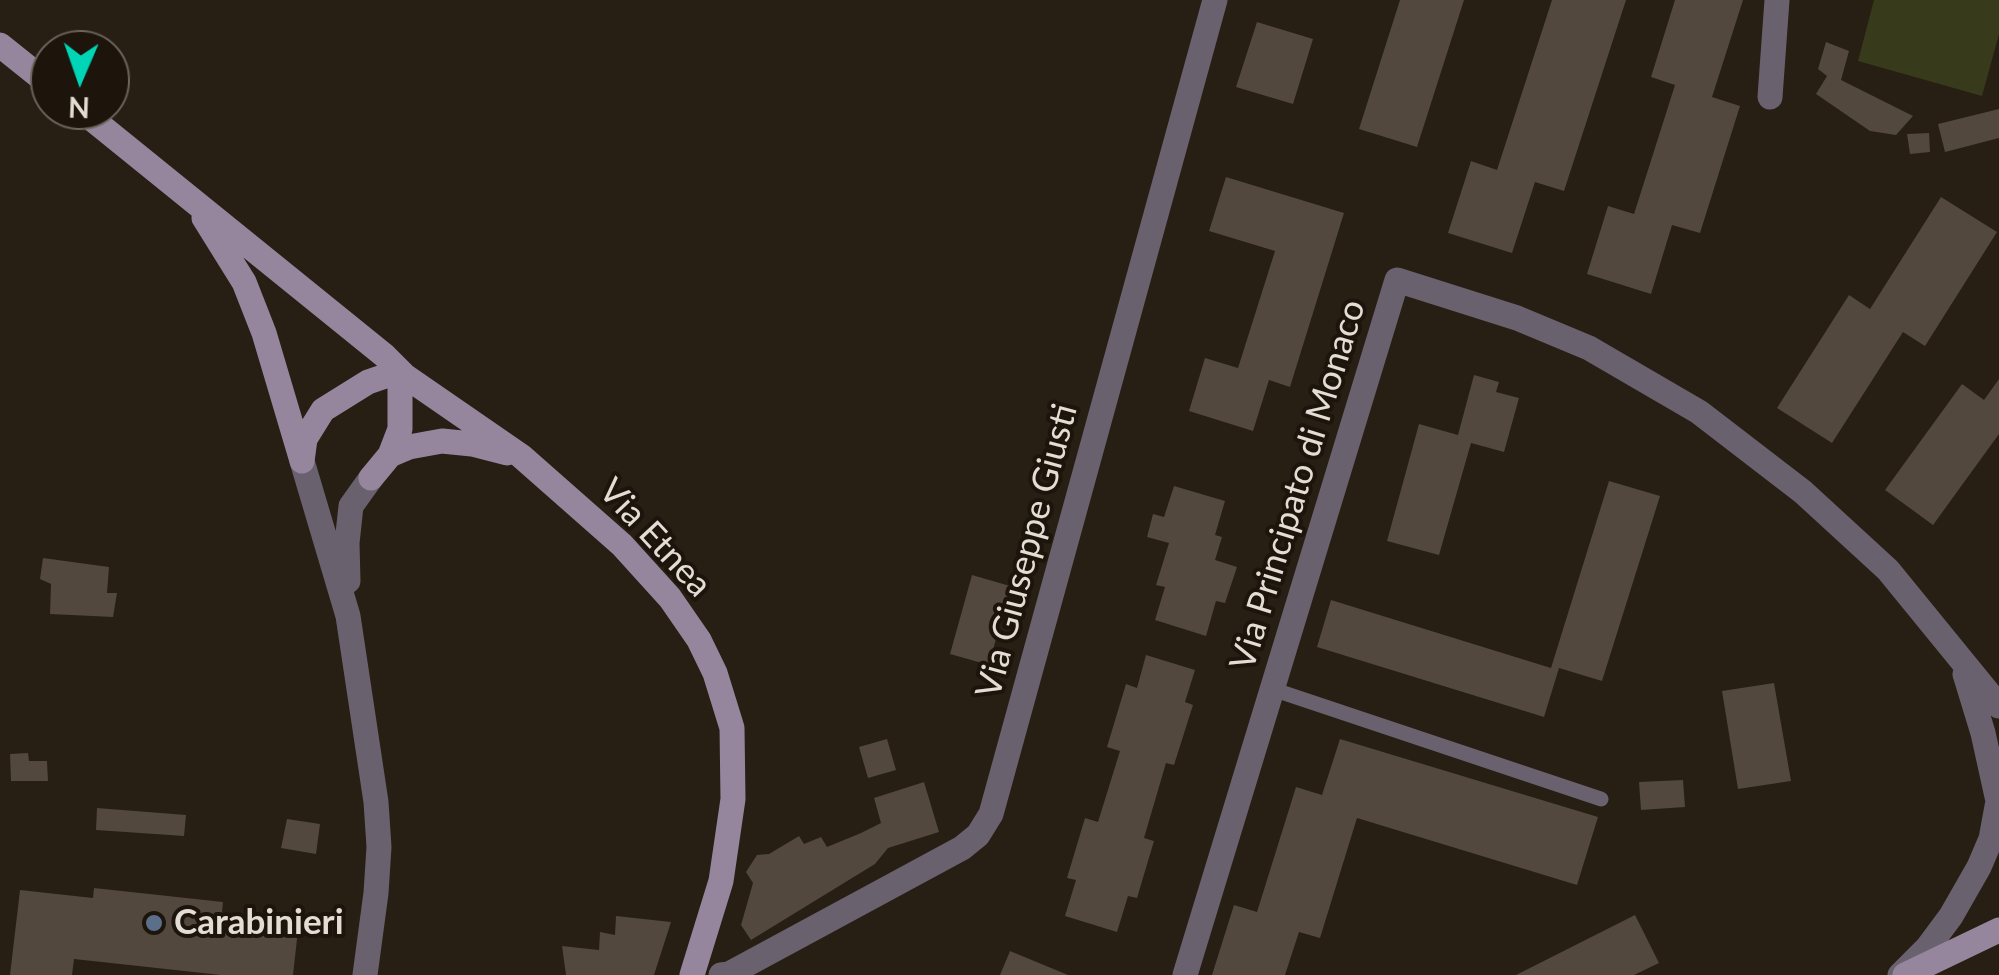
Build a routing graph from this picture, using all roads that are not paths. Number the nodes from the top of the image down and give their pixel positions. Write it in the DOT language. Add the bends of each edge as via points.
graph roads {
  1 [pos="1215,0"];
  2 [pos="1777,0"];
  3 [pos="0,45"];
  4 [pos="30,69"];
  5 [pos="1770,97"];
  6 [pos="106,130"];
  7 [pos="190,198"];
  8 [pos="400,371"];
  9 [pos="390,455"];
  10 [pos="521,456"];
  11 [pos="302,460"];
  12 [pos="371,478"];
  13 [pos="348,616"];
  14 [pos="1962,664"];
  15 [pos="1272,689"];
  16 [pos="1999,706"];
  17 [pos="1601,799"];
  18 [pos="1998,803"];
  19 [pos="1999,930"];
  20 [pos="365,975"];
  21 [pos="692,975"];
  22 [pos="721,975"];
  23 [pos="1185,975"];
  24 [pos="1902,975"];
  1 -- 22 [label="street, Via Giuseppe Giusti" via="991,814 962,848"];
  2 -- 5 [label="street"];
  3 -- 4 [label="main road"];
  6 -- 7 [label="main road"];
  7 -- 8 [label="main road, Via Etnea"];
  7 -- 11 [label="main road" via="244,282"];
  8 -- 9 [label="main road" via="400,429"];
  8 -- 10 [label="main road, Via Etnea"];
  8 -- 11 [label="main road" via="323,410 305,439"];
  9 -- 10 [label="main road" via="442,441"];
  9 -- 12 [label="main road"];
  10 -- 21 [label="main road, Via Etnea" via="622,545 670,598 715,673 732,728 733,799 721,882"];
  11 -- 13 [label="street"];
  12 -- 13 [label="street" via="351,506"];
  13 -- 20 [label="street" via="379,846"];
  14 -- 15 [label="street, Via Principato di Monaco" via="1888,570 1803,492 1698,412 1589,348 1397,280"];
  14 -- 16 [label="street"];
  14 -- 18 [label="street"];
  15 -- 17 [label="lane"];
  15 -- 23 [label="street, Via Principato di Monaco"];
  18 -- 24 [label="street" via="1991,839 1952,916"];
  19 -- 24 [label="main road"];
}
